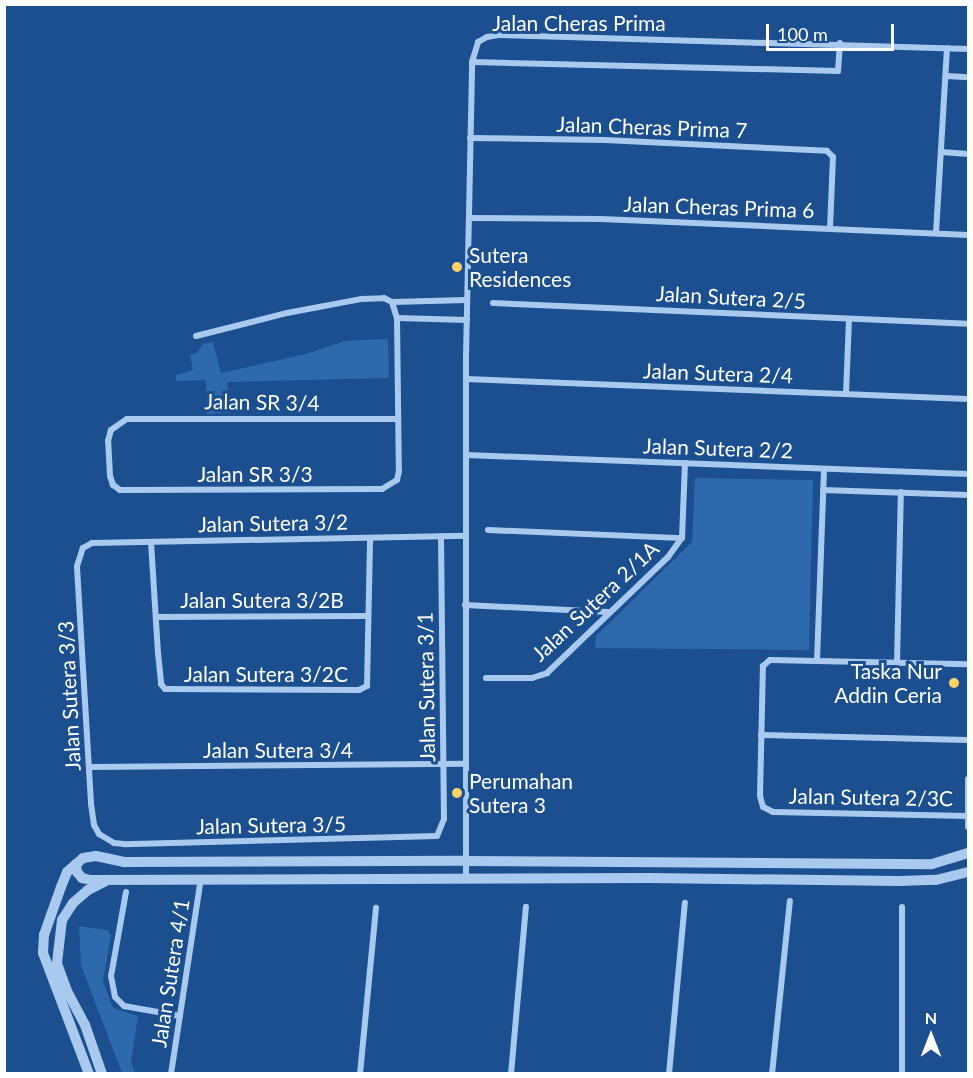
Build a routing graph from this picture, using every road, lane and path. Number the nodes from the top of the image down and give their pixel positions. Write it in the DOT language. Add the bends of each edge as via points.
graph roads {
  1 [pos="840,43"];
  2 [pos="947,48"];
  3 [pos="969,49"];
  4 [pos="472,62"];
  5 [pos="946,76"];
  6 [pos="969,77"];
  7 [pos="470,138"];
  8 [pos="941,152"];
  9 [pos="969,154"];
  10 [pos="469,218"];
  11 [pos="830,228"];
  12 [pos="936,233"];
  13 [pos="969,234"];
  14 [pos="467,300"];
  15 [pos="392,302"];
  16 [pos="493,303"];
  17 [pos="397,318"];
  18 [pos="849,319"];
  19 [pos="467,320"];
  20 [pos="969,324"];
  21 [pos="196,336"];
  22 [pos="466,379"];
  23 [pos="846,394"];
  24 [pos="969,399"];
  25 [pos="398,419"];
  26 [pos="466,455"];
  27 [pos="685,463"];
  28 [pos="824,469"];
  29 [pos="969,474"];
  30 [pos="113,485"];
  31 [pos="823,490"];
  32 [pos="901,492"];
  33 [pos="969,495"];
  34 [pos="488,530"];
  35 [pos="441,536"];
  36 [pos="466,536"];
  37 [pos="369,538"];
  38 [pos="682,538"];
  39 [pos="151,542"];
  40 [pos="83,548"];
  41 [pos="465,605"];
  42 [pos="608,612"];
  43 [pos="368,616"];
  44 [pos="156,617"];
  45 [pos="817,661"];
  46 [pos="897,663"];
  47 [pos="969,664"];
  48 [pos="486,678"];
  49 [pos="761,735"];
  50 [pos="969,740"];
  51 [pos="465,764"];
  52 [pos="443,765"];
  53 [pos="90,767"];
  54 [pos="969,779"];
  55 [pos="968,816"];
  56 [pos="969,827"];
  57 [pos="437,836"];
  58 [pos="106,839"];
  59 [pos="969,853"];
  60 [pos="465,861"];
  61 [pos="76,864"];
  62 [pos="969,872"];
  63 [pos="201,878"];
  64 [pos="466,878"];
  65 [pos="109,879"];
  66 [pos="126,892"];
  67 [pos="789,901"];
  68 [pos="685,903"];
  69 [pos="526,907"];
  70 [pos="902,907"];
  71 [pos="376,908"];
  72 [pos="59,937"];
  73 [pos="43,953"];
  74 [pos="180,1016"];
  75 [pos="88,1074"];
  76 [pos="102,1074"];
  77 [pos="171,1074"];
  78 [pos="360,1074"];
  79 [pos="511,1074"];
  80 [pos="669,1074"];
  81 [pos="772,1074"];
  82 [pos="902,1074"];
  1 -- 2 [label="street, Jalan Cheras Prima"];
  1 -- 4 [label="street, Jalan Cheras Prima" via="498,35 478,42"];
  1 -- 4 [label="street" via="838,71"];
  2 -- 3 [label="street, Jalan Cheras Prima"];
  2 -- 5 [label="street"];
  4 -- 7 [label="street"];
  5 -- 6 [label="street"];
  5 -- 8 [label="street"];
  7 -- 10 [label="street"];
  7 -- 11 [label="street, Jalan Cheras Prima 7" via="827,151 832,154"];
  8 -- 9 [label="street"];
  8 -- 12 [label="street"];
  10 -- 11 [label="street, Jalan Cheras Prima 6"];
  10 -- 14 [label="street"];
  11 -- 12 [label="street, Jalan Cheras Prima 6"];
  12 -- 13 [label="street, Jalan Cheras Prima 6"];
  14 -- 15 [label="street"];
  14 -- 19 [label="street"];
  15 -- 17 [label="street"];
  15 -- 21 [label="street" via="374,298 287,313"];
  16 -- 18 [label="street, Jalan Sutera 2/5"];
  17 -- 19 [label="street"];
  17 -- 25 [label="street"];
  18 -- 20 [label="street, Jalan Sutera 2/5"];
  18 -- 23 [label="street"];
  19 -- 22 [label="street"];
  22 -- 23 [label="street, Jalan Sutera 2/4"];
  22 -- 26 [label="street"];
  23 -- 24 [label="street, Jalan Sutera 2/4"];
  25 -- 30 [label="street, Jalan SR 3/4" via="127,419 111,430 108,441"];
  25 -- 30 [label="street, Jalan SR 3/3" via="397,480 381,489 130,492"];
  26 -- 27 [label="street, Jalan Sutera 2/2"];
  26 -- 36 [label="street"];
  27 -- 28 [label="street, Jalan Sutera 2/2"];
  27 -- 38 [label="street, Jalan Sutera 2/1A"];
  28 -- 29 [label="street, Jalan Sutera 2/2"];
  28 -- 31 [label="street"];
  31 -- 32 [label="street"];
  31 -- 45 [label="street"];
  32 -- 33 [label="street"];
  32 -- 46 [label="street"];
  34 -- 38 [label="street"];
  35 -- 36 [label="street, Jalan Sutera 3/2"];
  35 -- 37 [label="street, Jalan Sutera 3/2"];
  35 -- 52 [label="street, Jalan Sutera 3/1"];
  36 -- 41 [label="street"];
  37 -- 39 [label="street, Jalan Sutera 3/2"];
  37 -- 43 [label="street"];
  38 -- 42 [label="street, Jalan Sutera 2/1A" via="668,557"];
  39 -- 40 [label="street, Jalan Sutera 3/2" via="92,543"];
  39 -- 44 [label="street"];
  40 -- 53 [label="street, Jalan Sutera 3/3" via="77,566"];
  41 -- 42 [label="street"];
  41 -- 51 [label="street"];
  42 -- 48 [label="street, Jalan Sutera 2/1A" via="547,673 539,677"];
  43 -- 44 [label="street, Jalan Sutera 3/2B"];
  43 -- 44 [label="street, Jalan Sutera 3/2C" via="367,686 359,690 165,689 161,684"];
  45 -- 46 [label="street"];
  45 -- 49 [label="street" via="770,660 763,666"];
  46 -- 47 [label="street"];
  49 -- 50 [label="street"];
  49 -- 55 [label="street, Jalan Sutera 2/3C" via="760,795 763,807 773,812"];
  51 -- 52 [label="street, Jalan Sutera 3/4"];
  51 -- 60 [label="street"];
  52 -- 53 [label="street, Jalan Sutera 3/4"];
  52 -- 57 [label="street, Jalan Sutera 3/1" via="444,819"];
  53 -- 58 [label="street, Jalan Sutera 3/3" via="94,825"];
  54 -- 55 [label="street"];
  55 -- 56 [label="street"];
  57 -- 58 [label="street, Jalan Sutera 3/5" via="124,844"];
  59 -- 60 [label="street" via="932,864"];
  60 -- 61 [label="street" via="125,862 96,856"];
  60 -- 64 [label="street"];
  61 -- 65 [label="street" via="82,878"];
  61 -- 73 [label="street" via="68,872 49,916"];
  62 -- 64 [label="street" via="936,880 899,881"];
  63 -- 64 [label="street"];
  63 -- 65 [label="street"];
  63 -- 74 [label="street, Jalan Sutera 4/1"];
  65 -- 72 [label="street" via="73,903 62,920"];
  66 -- 74 [label="street" via="111,976 115,997 124,1006"];
  67 -- 81 [label="street"];
  68 -- 80 [label="street"];
  69 -- 79 [label="street"];
  70 -- 82 [label="street"];
  71 -- 78 [label="street"];
  72 -- 73 [label="street"];
  72 -- 76 [label="street" via="57,963"];
  73 -- 75 [label="street"];
  74 -- 77 [label="street, Jalan Sutera 4/1"];
}
